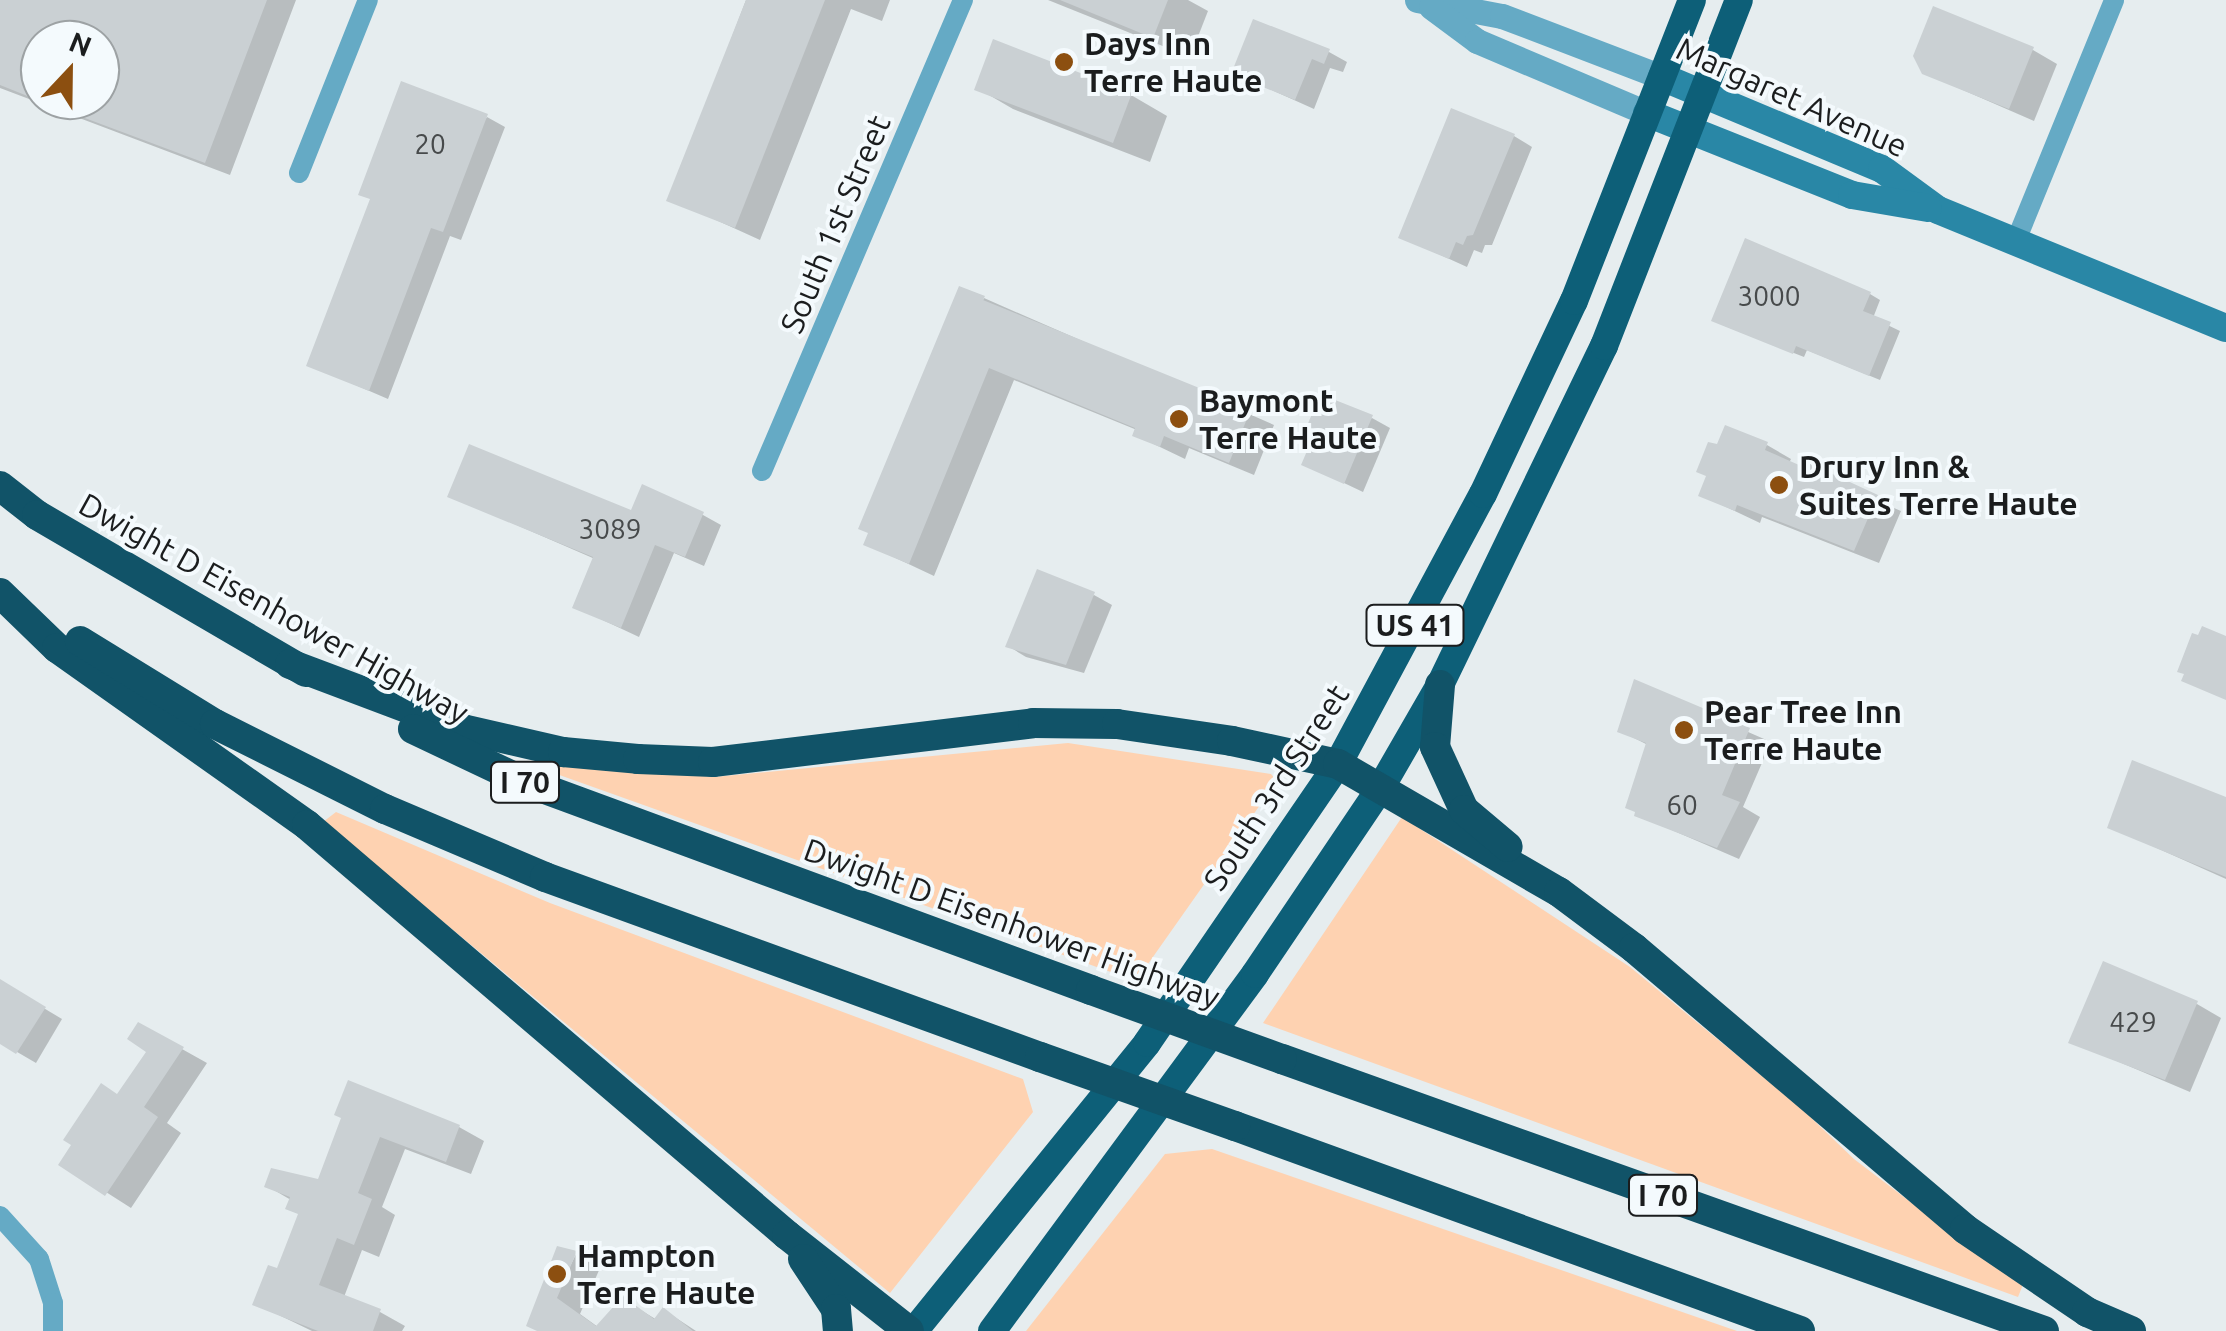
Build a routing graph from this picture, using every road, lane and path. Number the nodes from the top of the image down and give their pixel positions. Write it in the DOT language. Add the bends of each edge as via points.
graph roads {
  1 [pos="368,0"];
  2 [pos="963,0"];
  3 [pos="1692,0"];
  4 [pos="1739,0"];
  5 [pos="2114,0"];
  6 [pos="1422,2"];
  7 [pos="1662,77"];
  8 [pos="1702,92"];
  9 [pos="1647,113"];
  10 [pos="1688,130"];
  11 [pos="299,172"];
  12 [pos="1938,210"];
  13 [pos="2014,243"];
  14 [pos="2226,328"];
  15 [pos="762,471"];
  16 [pos="0,486"];
  17 [pos="0,593"];
  18 [pos="290,664"];
  19 [pos="1440,685"];
  20 [pos="1338,764"];
  21 [pos="1380,789"];
  22 [pos="1559,892"];
  23 [pos="0,1216"];
  24 [pos="787,1235"];
  25 [pos="53,1331"];
  26 [pos="838,1331"];
  27 [pos="912,1331"];
  28 [pos="992,1331"];
  29 [pos="1800,1331"];
  30 [pos="2044,1331"];
  31 [pos="2131,1331"];
  1 -- 11 [label="street"];
  2 -- 15 [label="street, South 1st Street"];
  3 -- 7 [label="highway, South 3rd Street / US 41"];
  4 -- 8 [label="highway, US 41"];
  5 -- 13 [label="street"];
  6 -- 7 [label="street, Margaret Avenue" via="1502,16"];
  6 -- 9 [label="street, Margaret Avenue" via="1477,41"];
  7 -- 8 [label="main road, Margaret Avenue"];
  7 -- 9 [label="highway, South 3rd Street / US 41"];
  8 -- 10 [label="highway, US 41"];
  8 -- 12 [label="main road, Margaret Avenue" via="1882,170"];
  9 -- 10 [label="main road, Margaret Avenue"];
  9 -- 20 [label="highway, South 3rd Street / US 41" via="1527,402 1424,611"];
  10 -- 12 [label="main road, Margaret Avenue" via="1852,195"];
  10 -- 19 [label="highway, US 41" via="1604,346"];
  12 -- 13 [label="main road"];
  13 -- 14 [label="main road"];
  16 -- 18 [label="highway, Dwight D Eisenhower Highway / I 70" via="37,515"];
  17 -- 24 [label="highway" via="57,648 307,825"];
  17 -- 29 [label="highway, I 70, bridge" via="216,724 384,809 545,877"];
  18 -- 20 [label="highway" via="463,729 619,758 713,762 970,728 1100,724 1232,741"];
  18 -- 30 [label="highway, Dwight D Eisenhower Highway / I 70, bridge" via="523,782"];
  19 -- 21 [label="highway, US 41"];
  19 -- 22 [label="highway" via="1435,747 1464,810"];
  20 -- 21 [label="highway"];
  20 -- 27 [label="highway, South 3rd Street / US 41" via="1147,1042"];
  21 -- 22 [label="highway"];
  21 -- 28 [label="highway, US 41" via="1223,1019"];
  22 -- 31 [label="highway" via="1965,1229 2087,1312"];
  23 -- 25 [label="street" via="40,1259 53,1302"];
  24 -- 26 [label="highway" via="836,1309"];
  24 -- 27 [label="highway"];
}
